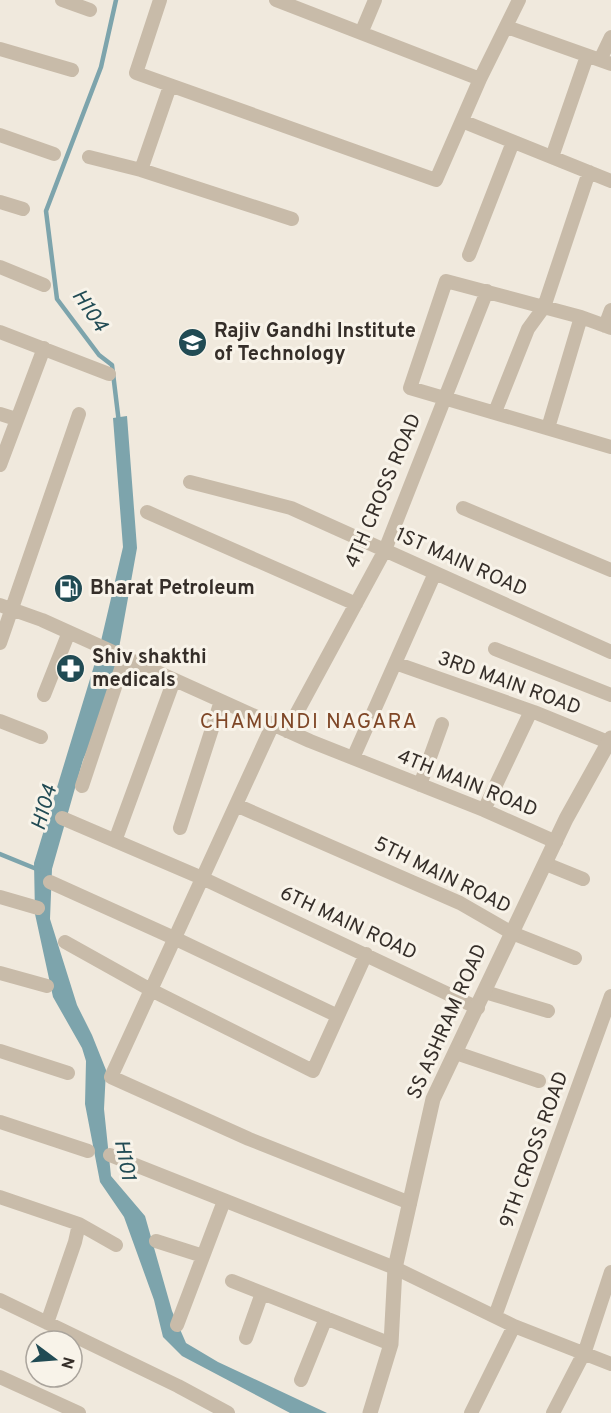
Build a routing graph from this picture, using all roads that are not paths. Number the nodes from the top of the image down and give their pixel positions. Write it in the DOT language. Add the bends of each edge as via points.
graph roads {
  1 [pos="62,0"];
  2 [pos="160,0"];
  3 [pos="276,0"];
  4 [pos="375,0"];
  5 [pos="519,0"];
  6 [pos="90,10"];
  7 [pos="507,27"];
  8 [pos="362,31"];
  9 [pos="611,37"];
  10 [pos="0,49"];
  11 [pos="599,60"];
  12 [pos="72,70"];
  13 [pos="480,79"];
  14 [pos="170,86"];
  15 [pos="462,121"];
  16 [pos="0,135"];
  17 [pos="513,142"];
  18 [pos="54,154"];
  19 [pos="552,157"];
  20 [pos="89,158"];
  21 [pos="141,170"];
  22 [pos="589,172"];
  23 [pos="611,181"];
  24 [pos="0,201"];
  25 [pos="22,209"];
  26 [pos="292,219"];
  27 [pos="469,255"];
  28 [pos="0,267"];
  29 [pos="44,285"];
  30 [pos="487,291"];
  31 [pos="544,307"];
  32 [pos="611,310"];
  33 [pos="580,317"];
  34 [pos="608,327"];
  35 [pos="0,332"];
  36 [pos="44,348"];
  37 [pos="109,374"];
  38 [pos="444,397"];
  39 [pos="495,412"];
  40 [pos="0,414"];
  41 [pos="80,414"];
  42 [pos="16,419"];
  43 [pos="548,428"];
  44 [pos="610,442"];
  45 [pos="0,465"];
  46 [pos="190,483"];
  47 [pos="463,508"];
  48 [pos="147,512"];
  49 [pos="385,550"];
  50 [pos="611,570"];
  51 [pos="435,573"];
  52 [pos="356,604"];
  53 [pos="5,607"];
  54 [pos="69,632"];
  55 [pos="0,643"];
  56 [pos="495,649"];
  57 [pos="611,652"];
  58 [pos="125,657"];
  59 [pos="395,663"];
  60 [pos="174,680"];
  61 [pos="44,695"];
  62 [pos="611,695"];
  63 [pos="221,701"];
  64 [pos="531,711"];
  65 [pos="0,721"];
  66 [pos="273,724"];
  67 [pos="442,724"];
  68 [pos="287,731"];
  69 [pos="41,737"];
  70 [pos="609,740"];
  71 [pos="353,758"];
  72 [pos="420,785"];
  73 [pos="82,786"];
  74 [pos="236,805"];
  75 [pos="484,810"];
  76 [pos="62,818"];
  77 [pos="180,828"];
  78 [pos="114,841"];
  79 [pos="556,842"];
  80 [pos="546,864"];
  81 [pos="202,878"];
  82 [pos="584,879"];
  83 [pos="50,882"];
  84 [pos="0,897"];
  85 [pos="38,908"];
  86 [pos="512,933"];
  87 [pos="174,938"];
  88 [pos="65,942"];
  89 [pos="366,954"];
  90 [pos="575,958"];
  91 [pos="0,974"];
  92 [pos="47,986"];
  93 [pos="151,990"];
  94 [pos="485,992"];
  95 [pos="611,996"];
  96 [pos="478,1008"];
  97 [pos="548,1011"];
  98 [pos="338,1016"];
  99 [pos="0,1051"];
  100 [pos="456,1053"];
  101 [pos="68,1073"];
  102 [pos="539,1081"];
  103 [pos="0,1122"];
  104 [pos="88,1151"];
  105 [pos="110,1155"];
  106 [pos="0,1197"];
  107 [pos="225,1201"];
  108 [pos="410,1203"];
  109 [pos="79,1224"];
  110 [pos="156,1241"];
  111 [pos="116,1245"];
  112 [pos="203,1257"];
  113 [pos="395,1268"];
  114 [pos="611,1272"];
  115 [pos="232,1281"];
  116 [pos="262,1293"];
  117 [pos="0,1300"];
  118 [pos="495,1316"];
  119 [pos="326,1318"];
  120 [pos="47,1323"];
  121 [pos="177,1325"];
  122 [pos="514,1326"];
  123 [pos="246,1338"];
  124 [pos="391,1344"];
  125 [pos="585,1352"];
  126 [pos="611,1364"];
  127 [pos="0,1377"];
  128 [pos="301,1380"];
  129 [pos="79,1413"];
  130 [pos="228,1413"];
  131 [pos="370,1413"];
  132 [pos="471,1413"];
  133 [pos="554,1413"];
  1 -- 6 [label="street"];
  2 -- 14 [label="street" via="136,73"];
  3 -- 8 [label="street"];
  4 -- 8 [label="street"];
  5 -- 7 [label="street"];
  7 -- 11 [label="street"];
  7 -- 13 [label="street"];
  8 -- 13 [label="street"];
  9 -- 11 [label="street"];
  10 -- 12 [label="street"];
  11 -- 19 [label="street"];
  13 -- 15 [label="street"];
  14 -- 15 [label="street" via="436,180"];
  14 -- 21 [label="street"];
  15 -- 17 [label="street"];
  16 -- 18 [label="street"];
  17 -- 19 [label="street"];
  17 -- 27 [label="street"];
  19 -- 22 [label="street"];
  20 -- 21 [label="street"];
  21 -- 26 [label="street"];
  22 -- 23 [label="street"];
  22 -- 31 [label="street"];
  24 -- 25 [label="street"];
  28 -- 29 [label="street"];
  30 -- 31 [label="street"];
  30 -- 38 [label="street, 4TH CROSS ROAD"];
  30 -- 38 [label="street" via="446,281 410,388"];
  31 -- 33 [label="street"];
  31 -- 39 [label="street" via="528,329"];
  32 -- 34 [label="street"];
  33 -- 34 [label="street"];
  33 -- 43 [label="street"];
  35 -- 36 [label="street"];
  36 -- 37 [label="street"];
  36 -- 42 [label="street"];
  38 -- 39 [label="street"];
  38 -- 49 [label="street, 4TH CROSS ROAD"];
  39 -- 43 [label="street"];
  40 -- 42 [label="street"];
  41 -- 53 [label="street"];
  42 -- 45 [label="street"];
  43 -- 44 [label="street"];
  46 -- 49 [label="street, 1ST MAIN ROAD" via="291,508"];
  47 -- 50 [label="street"];
  48 -- 52 [label="street"];
  49 -- 51 [label="street, 1ST MAIN ROAD"];
  49 -- 52 [label="street, 4TH CROSS ROAD"];
  51 -- 57 [label="street, 1ST MAIN ROAD"];
  51 -- 59 [label="street"];
  52 -- 68 [label="street, 4TH CROSS ROAD"];
  53 -- 54 [label="street, 4TH MAIN ROAD"];
  53 -- 55 [label="street"];
  54 -- 58 [label="street, 4TH MAIN ROAD"];
  54 -- 61 [label="street"];
  56 -- 62 [label="street"];
  58 -- 60 [label="street, 4TH MAIN ROAD"];
  58 -- 73 [label="street"];
  59 -- 64 [label="street, 3RD MAIN ROAD"];
  59 -- 71 [label="street"];
  60 -- 63 [label="street, 4TH MAIN ROAD"];
  60 -- 78 [label="street"];
  63 -- 66 [label="street, 4TH MAIN ROAD"];
  63 -- 77 [label="street"];
  64 -- 70 [label="street, 3RD MAIN ROAD"];
  64 -- 75 [label="street"];
  65 -- 69 [label="street"];
  66 -- 68 [label="street, 4TH MAIN ROAD"];
  66 -- 74 [label="street"];
  67 -- 72 [label="street"];
  68 -- 71 [label="street, 4TH MAIN ROAD"];
  70 -- 79 [label="street, SS ASHRAM ROAD"];
  71 -- 72 [label="street, 4TH MAIN ROAD"];
  72 -- 75 [label="street, 4TH MAIN ROAD"];
  74 -- 81 [label="street"];
  74 -- 86 [label="street, 5TH MAIN ROAD" via="460,903"];
  75 -- 79 [label="street, 4TH MAIN ROAD"];
  76 -- 78 [label="street, 6TH MAIN ROAD"];
  78 -- 81 [label="street, 6TH MAIN ROAD"];
  79 -- 80 [label="street, SS ASHRAM ROAD"];
  80 -- 82 [label="street"];
  80 -- 86 [label="street, SS ASHRAM ROAD"];
  81 -- 87 [label="street"];
  81 -- 89 [label="street, 6TH MAIN ROAD"];
  83 -- 87 [label="street"];
  84 -- 85 [label="street"];
  86 -- 90 [label="street, 5TH MAIN ROAD"];
  86 -- 94 [label="street, SS ASHRAM ROAD"];
  87 -- 93 [label="street"];
  87 -- 98 [label="street"];
  88 -- 93 [label="street"];
  89 -- 96 [label="street, 6TH MAIN ROAD"];
  89 -- 98 [label="street"];
  91 -- 92 [label="street"];
  93 -- 98 [label="street" via="313,1071"];
  93 -- 108 [label="street" via="111,1077 249,1139"];
  94 -- 96 [label="street, SS ASHRAM ROAD"];
  94 -- 97 [label="street"];
  95 -- 118 [label="street, 9TH CROSS ROAD"];
  96 -- 100 [label="street, SS ASHRAM ROAD"];
  99 -- 101 [label="street"];
  100 -- 102 [label="street"];
  100 -- 108 [label="street, SS ASHRAM ROAD" via="433,1099"];
  103 -- 104 [label="street"];
  105 -- 107 [label="street"];
  106 -- 109 [label="street"];
  107 -- 112 [label="street"];
  107 -- 113 [label="street"];
  108 -- 113 [label="street, SS ASHRAM ROAD"];
  109 -- 111 [label="street"];
  109 -- 120 [label="street"];
  110 -- 112 [label="street"];
  112 -- 121 [label="street"];
  113 -- 118 [label="street"];
  113 -- 124 [label="street, SS ASHRAM ROAD"];
  114 -- 125 [label="street"];
  115 -- 116 [label="street"];
  116 -- 119 [label="street"];
  116 -- 123 [label="street"];
  117 -- 120 [label="street"];
  118 -- 122 [label="street"];
  119 -- 124 [label="street"];
  119 -- 128 [label="street"];
  120 -- 130 [label="street"];
  122 -- 125 [label="street"];
  122 -- 132 [label="street"];
  124 -- 131 [label="street, SS ASHRAM ROAD"];
  125 -- 126 [label="street"];
  125 -- 133 [label="street"];
  127 -- 129 [label="street"];
}
